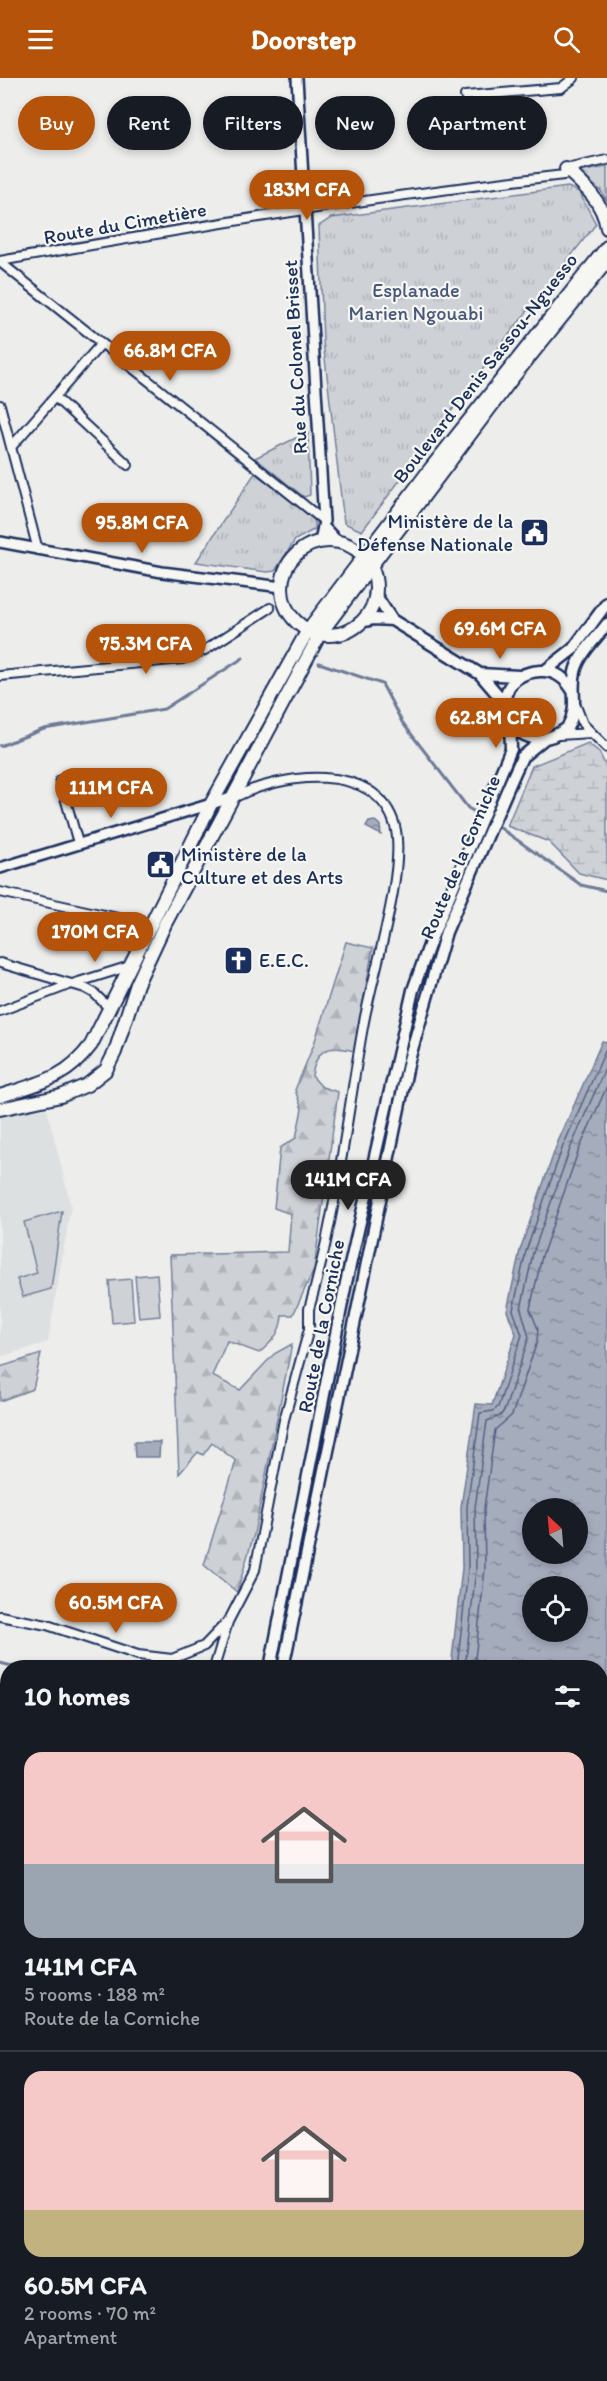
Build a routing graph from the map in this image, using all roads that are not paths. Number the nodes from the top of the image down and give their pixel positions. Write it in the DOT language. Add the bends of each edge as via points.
graph roads {
  1 [pos="297,78"];
  2 [pos="574,78"];
  3 [pos="465,96"];
  4 [pos="607,160"];
  5 [pos="566,169"];
  6 [pos="306,209"];
  7 [pos="607,228"];
  8 [pos="607,247"];
  9 [pos="607,261"];
  10 [pos="0,262"];
  11 [pos="101,344"];
  12 [pos="55,397"];
  13 [pos="0,405"];
  14 [pos="12,446"];
  15 [pos="128,465"];
  16 [pos="324,524"];
  17 [pos="0,542"];
  18 [pos="320,542"];
  19 [pos="338,542"];
  20 [pos="38,550"];
  21 [pos="367,561"];
  22 [pos="282,587"];
  23 [pos="375,594"];
  24 [pos="607,603"];
  25 [pos="270,608"];
  26 [pos="392,620"];
  27 [pos="361,622"];
  28 [pos="607,624"];
  29 [pos="314,632"];
  30 [pos="546,670"];
  31 [pos="480,674"];
  32 [pos="0,676"];
  33 [pos="519,676"];
  34 [pos="573,691"];
  35 [pos="504,702"];
  36 [pos="576,706"];
  37 [pos="510,723"];
  38 [pos="591,734"];
  39 [pos="557,735"];
  40 [pos="544,739"];
  41 [pos="607,748"];
  42 [pos="60,780"];
  43 [pos="231,798"];
  44 [pos="210,806"];
  45 [pos="78,843"];
  46 [pos="0,868"];
  47 [pos="0,892"];
  48 [pos="150,925"];
  49 [pos="0,963"];
  50 [pos="130,966"];
  51 [pos="69,985"];
  52 [pos="111,1010"];
  53 [pos="0,1011"];
  54 [pos="0,1096"];
  55 [pos="0,1109"];
  56 [pos="0,1616"];
  57 [pos="229,1620"];
  58 [pos="216,1660"];
  59 [pos="272,1660"];
  60 [pos="285,1660"];
  1 -- 6 [label="street, Rue du Colonel Brisset"];
  2 -- 3 [label="street" via="561,88"];
  4 -- 5 [label="street, Route du Cimetière"];
  5 -- 6 [label="street, Route du Cimetière" via="564,175"];
  5 -- 7 [label="main road" via="600,205"];
  6 -- 10 [label="street, Route du Cimetière"];
  6 -- 16 [label="street, Rue du Colonel Brisset"];
  8 -- 21 [label="main road, Boulevard Denis Sassou-Nguesso"];
  9 -- 21 [label="main road, Boulevard Denis Sassou-Nguesso"];
  10 -- 11 [label="street"];
  11 -- 12 [label="street"];
  11 -- 16 [label="street"];
  12 -- 14 [label="street"];
  12 -- 15 [label="street"];
  13 -- 14 [label="street"];
  14 -- 20 [label="street"];
  16 -- 18 [label="street, Rue du Colonel Brisset"];
  16 -- 19 [label="street"];
  17 -- 20 [label="street"];
  18 -- 19 [label="main road"];
  18 -- 22 [label="main road" via="298,553 289,563"];
  19 -- 21 [label="main road" via="352,547"];
  20 -- 22 [label="street" via="162,572"];
  21 -- 23 [label="main road"];
  21 -- 29 [label="main road, Boulevard Denis Sassou-Nguesso"];
  22 -- 29 [label="main road" via="288,612"];
  23 -- 26 [label="main road"];
  23 -- 27 [label="main road"];
  24 -- 30 [label="main road" via="573,650"];
  25 -- 32 [label="street" via="205,650 183,659"];
  26 -- 27 [label="main road"];
  26 -- 31 [label="main road"];
  27 -- 29 [label="main road" via="342,632"];
  28 -- 34 [label="main road" via="579,661"];
  29 -- 43 [label="main road, Boulevard Denis Sassou-Nguesso"];
  29 -- 44 [label="main road, Boulevard Denis Sassou-Nguesso"];
  30 -- 33 [label="main road"];
  30 -- 34 [label="main road" via="559,675"];
  31 -- 33 [label="main road"];
  31 -- 35 [label="main road"];
  33 -- 35 [label="main road" via="508,688"];
  34 -- 36 [label="main road"];
  35 -- 37 [label="main road"];
  36 -- 38 [label="street"];
  36 -- 39 [label="main road" via="567,728"];
  37 -- 40 [label="main road" via="531,737"];
  37 -- 59 [label="main road, Route de la Corniche" via="511,749 413,990 346,1283"];
  38 -- 39 [label="street"];
  38 -- 41 [label="street"];
  39 -- 40 [label="main road"];
  40 -- 60 [label="main road, Route de la Corniche" via="522,758 446,932 412,1049"];
  42 -- 45 [label="street"];
  43 -- 44 [label="street"];
  43 -- 55 [label="main road, Boulevard Denis Sassou-Nguesso" via="145,965 106,1070 67,1094"];
  43 -- 57 [label="street" via="282,781 320,777 349,780 385,807 398,842 353,1101 309,1309 309,1329 284,1420 255,1570"];
  44 -- 45 [label="street"];
  44 -- 48 [label="main road, Boulevard Denis Sassou-Nguesso"];
  45 -- 46 [label="street"];
  47 -- 48 [label="street"];
  48 -- 50 [label="main road, Boulevard Denis Sassou-Nguesso"];
  49 -- 51 [label="street"];
  50 -- 51 [label="street"];
  50 -- 52 [label="main road, Boulevard Denis Sassou-Nguesso"];
  51 -- 52 [label="street" via="94,993"];
  51 -- 53 [label="street"];
  52 -- 54 [label="main road, Boulevard Denis Sassou-Nguesso" via="91,1045 70,1069"];
  56 -- 57 [label="street" via="47,1625 138,1655 172,1659 204,1646"];
  57 -- 58 [label="street"];
}
